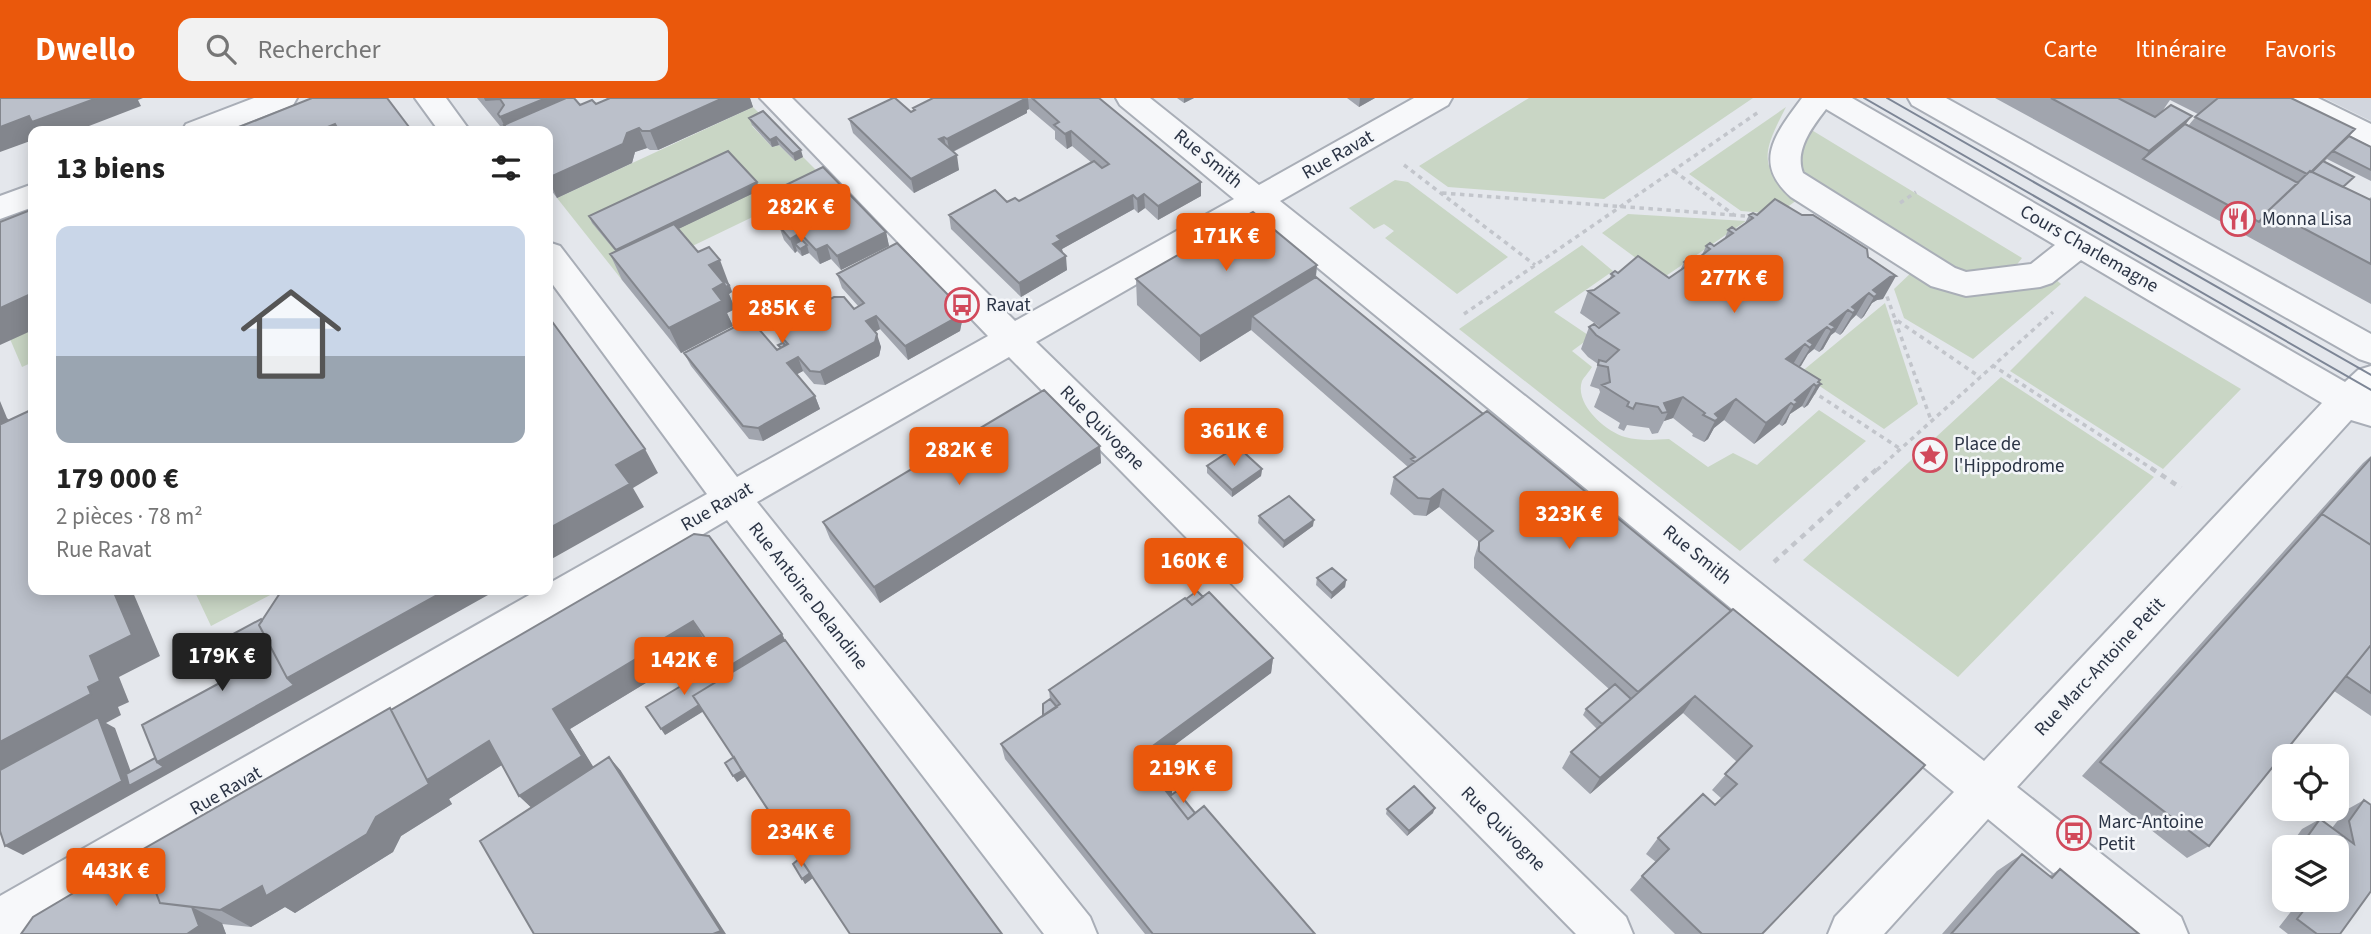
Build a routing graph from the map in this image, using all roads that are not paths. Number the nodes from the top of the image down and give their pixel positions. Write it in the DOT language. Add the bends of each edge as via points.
graph roads {
  1 [pos="282,98"];
  2 [pos="430,98"];
  3 [pos="775,98"];
  4 [pos="1131,98"];
  5 [pos="1437,98"];
  6 [pos="1818,98"];
  7 [pos="1830,98"];
  8 [pos="1923,98"];
  9 [pos="2294,98"];
  10 [pos="210,126"];
  11 [pos="451,126"];
  12 [pos="2371,136"];
  13 [pos="28,197"];
  14 [pos="1260,201"];
  15 [pos="0,208"];
  16 [pos="2079,243"];
  17 [pos="553,261"];
  18 [pos="1012,339"];
  19 [pos="2371,350"];
  20 [pos="2363,398"];
  21 [pos="732,498"];
  22 [pos="1986,790"];
  23 [pos="0,922"];
  24 [pos="1073,934"];
  25 [pos="1609,934"];
  26 [pos="1852,934"];
  27 [pos="2164,934"];
  1 -- 10 [label="street"];
  2 -- 11 [label="street"];
  3 -- 18 [label="street, Rue Quivogne"];
  4 -- 14 [label="street, Rue Smith"];
  5 -- 14 [label="street, Rue Ravat"];
  6 -- 16 [label="street" via="1796,126 1785,161 1787,176 1942,277 1966,284 2040,275"];
  7 -- 16 [label="street, Cours Charlemagne"];
  8 -- 19 [label="street"];
  9 -- 12 [label="street"];
  13 -- 15 [label="street"];
  14 -- 18 [label="street, Rue Ravat"];
  14 -- 22 [label="street, Rue Smith"];
  16 -- 20 [label="street, Cours Charlemagne"];
  17 -- 21 [label="street, Rue Antoine Delandine"];
  18 -- 21 [label="street, Rue Ravat"];
  18 -- 25 [label="street, Rue Quivogne"];
  20 -- 22 [label="street, Rue Marc-Antoine Petit"];
  21 -- 23 [label="street, Rue Ravat"];
  21 -- 24 [label="street, Rue Antoine Delandine"];
  22 -- 26 [label="street, Rue Marc-Antoine Petit"];
  22 -- 27 [label="street, Rue Smith"];
}
